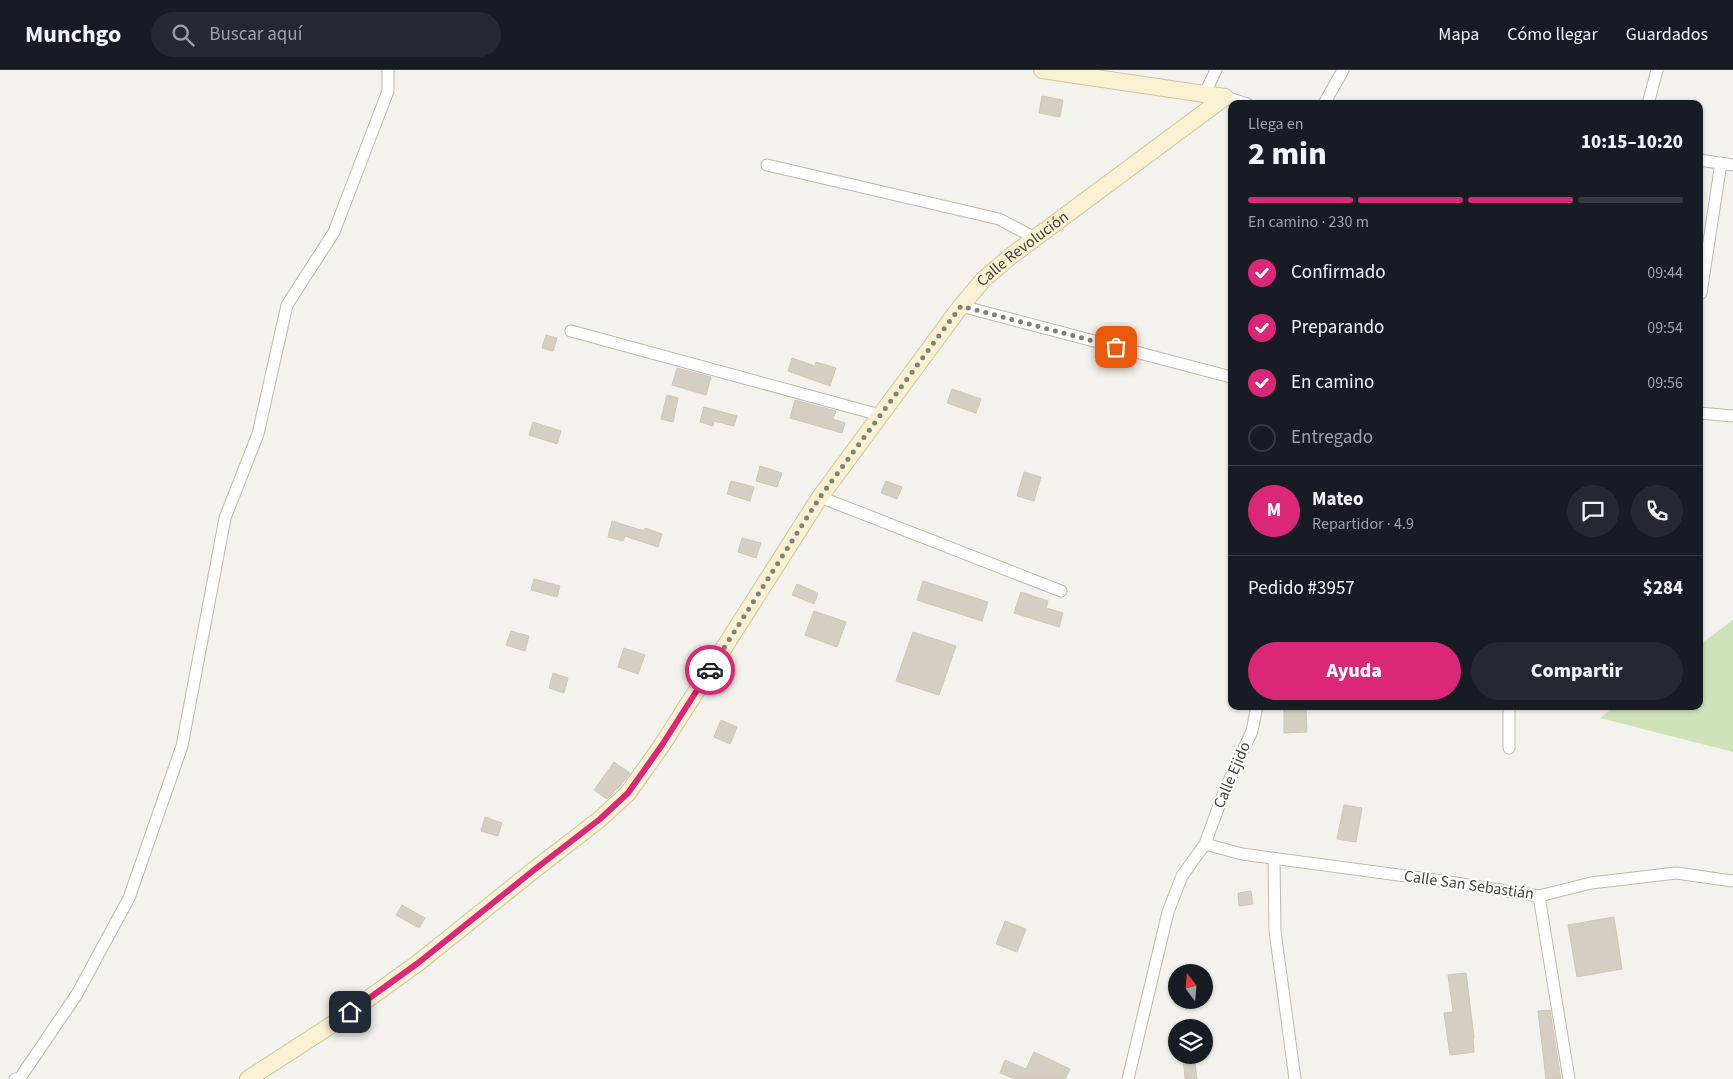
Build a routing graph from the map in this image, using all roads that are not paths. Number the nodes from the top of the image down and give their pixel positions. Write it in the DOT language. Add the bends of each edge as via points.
graph roads {
  1 [pos="388,70"];
  2 [pos="1042,70"];
  3 [pos="1216,70"];
  4 [pos="1343,70"];
  5 [pos="1657,70"];
  6 [pos="1205,93"];
  7 [pos="1225,97"];
  8 [pos="1234,100"];
  9 [pos="1326,100"];
  10 [pos="1649,100"];
  11 [pos="1703,161"];
  12 [pos="1721,163"];
  13 [pos="767,165"];
  14 [pos="1733,165"];
  15 [pos="1034,238"];
  16 [pos="1703,280"];
  17 [pos="961,306"];
  18 [pos="571,331"];
  19 [pos="1228,377"];
  20 [pos="1703,413"];
  21 [pos="880,415"];
  22 [pos="1733,416"];
  23 [pos="820,497"];
  24 [pos="1061,591"];
  25 [pos="1256,710"];
  26 [pos="1509,710"];
  27 [pos="1510,748"];
  28 [pos="1205,844"];
  29 [pos="1274,859"];
  30 [pos="1733,881"];
  31 [pos="1539,896"];
  32 [pos="15,1079"];
  33 [pos="248,1079"];
  34 [pos="1128,1079"];
  35 [pos="1295,1079"];
  36 [pos="1570,1079"];
  1 -- 32 [label="street" via="388,91 334,232 287,305 258,434 225,518 182,746 129,898 77,994 20,1078"];
  2 -- 6 [label="street"];
  3 -- 6 [label="street"];
  4 -- 9 [label="street"];
  5 -- 10 [label="street"];
  6 -- 7 [label="street"];
  7 -- 8 [label="street"];
  7 -- 15 [label="street, Calle Revolución"];
  11 -- 12 [label="street"];
  12 -- 14 [label="street"];
  12 -- 16 [label="street"];
  13 -- 15 [label="street" via="999,219"];
  15 -- 17 [label="street, Calle Revolución" via="984,279"];
  17 -- 19 [label="street"];
  17 -- 21 [label="street, Calle Revolución"];
  18 -- 21 [label="street"];
  20 -- 22 [label="street"];
  21 -- 23 [label="street, Calle Revolución"];
  23 -- 24 [label="street"];
  23 -- 33 [label="street, Calle Revolución" via="628,793 600,819 418,963 336,1022"];
  25 -- 28 [label="street, Calle Ejido" via="1252,731"];
  26 -- 27 [label="street"];
  28 -- 29 [label="street, Calle San Sebastián"];
  28 -- 34 [label="street, Calle Ejido" via="1182,876 1168,912"];
  29 -- 31 [label="street, Calle San Sebastián"];
  29 -- 35 [label="street" via="1275,931"];
  30 -- 31 [label="street, Calle San Sebastián" via="1676,874 1591,883"];
  31 -- 36 [label="street"];
}
